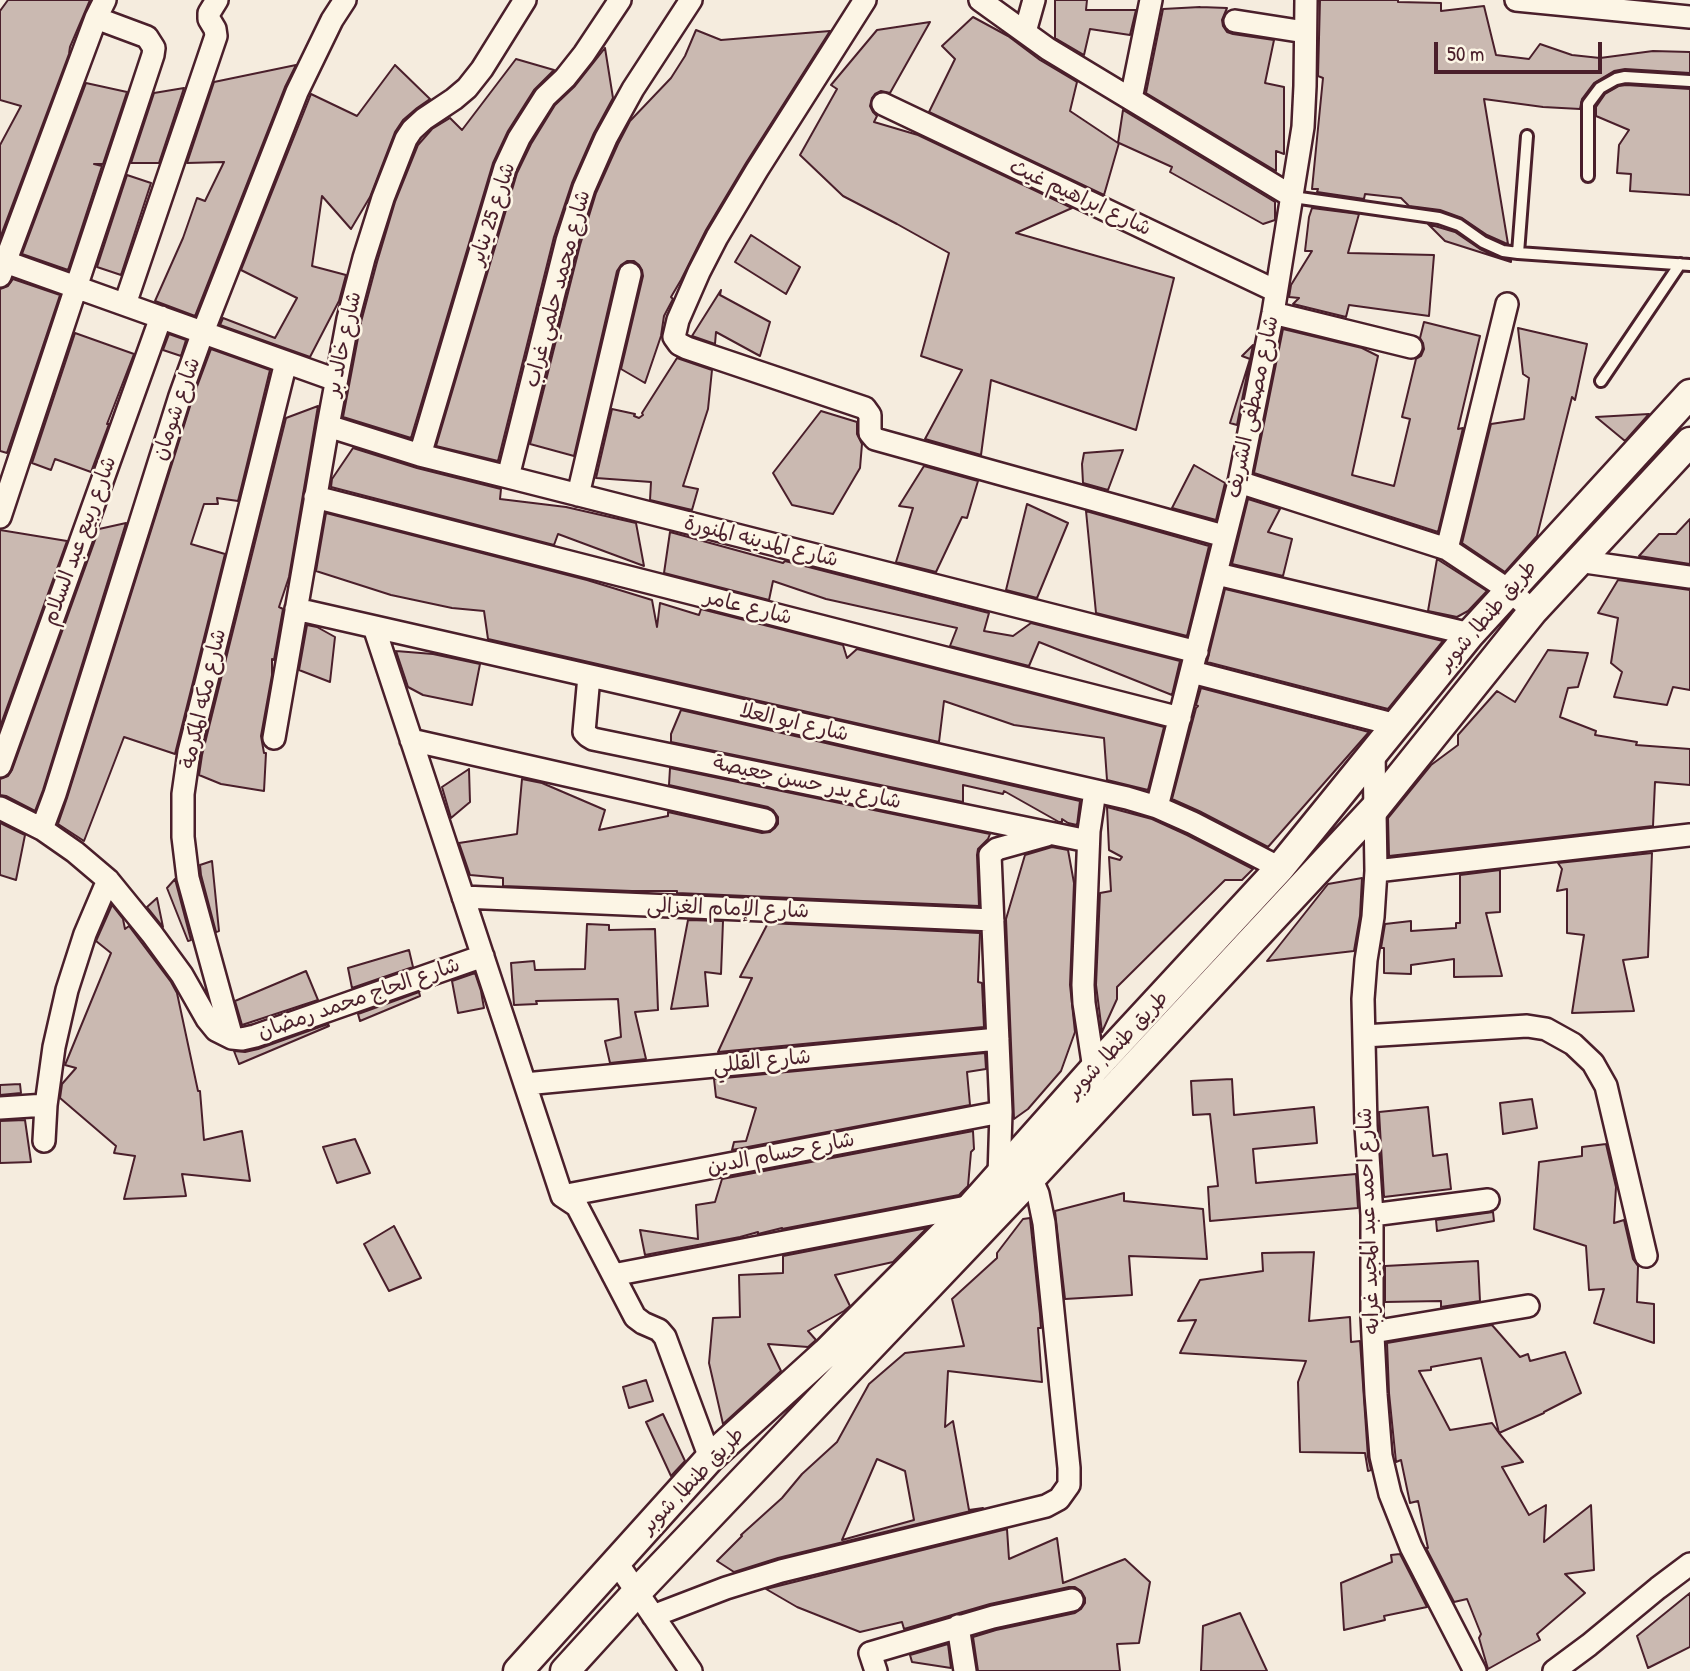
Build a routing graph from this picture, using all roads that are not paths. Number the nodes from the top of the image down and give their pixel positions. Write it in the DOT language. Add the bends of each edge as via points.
graph roads {
  1 [pos="217,0"];
  2 [pos="345,0"];
  3 [pos="525,0"];
  4 [pos="620,0"];
  5 [pos="691,0"];
  6 [pos="865,0"];
  7 [pos="981,0"];
  8 [pos="1034,0"];
  9 [pos="1152,0"];
  10 [pos="1306,0"];
  11 [pos="1516,0"];
  12 [pos="101,9"];
  13 [pos="1690,17"];
  14 [pos="1234,21"];
  15 [pos="1025,32"];
  16 [pos="1305,32"];
  17 [pos="1690,81"];
  18 [pos="1130,99"];
  19 [pos="883,104"];
  20 [pos="1527,136"];
  21 [pos="1588,176"];
  22 [pos="1293,197"];
  23 [pos="1518,253"];
  24 [pos="1685,265"];
  25 [pos="2,266"];
  26 [pos="630,274"];
  27 [pos="77,286"];
  28 [pos="1276,291"];
  29 [pos="125,304"];
  30 [pos="1507,304"];
  31 [pos="1273,313"];
  32 [pos="160,317"];
  33 [pos="203,332"];
  34 [pos="1411,347"];
  35 [pos="286,362"];
  36 [pos="336,380"];
  37 [pos="1601,381"];
  38 [pos="1690,394"];
  39 [pos="327,426"];
  40 [pos="420,455"];
  41 [pos="1684,455"];
  42 [pos="508,477"];
  43 [pos="1239,482"];
  44 [pos="578,495"];
  45 [pos="315,497"];
  46 [pos="0,517"];
  47 [pos="1224,536"];
  48 [pos="1447,549"];
  49 [pos="1578,561"];
  50 [pos="1217,574"];
  51 [pos="1690,577"];
  52 [pos="1510,591"];
  53 [pos="296,609"];
  54 [pos="1533,611"];
  55 [pos="374,627"];
  56 [pos="1470,634"];
  57 [pos="1194,662"];
  58 [pos="589,676"];
  59 [pos="1180,718"];
  60 [pos="1396,726"];
  61 [pos="274,738"];
  62 [pos="411,740"];
  63 [pos="1374,752"];
  64 [pos="0,766"];
  65 [pos="1095,791"];
  66 [pos="1157,807"];
  67 [pos="0,808"];
  68 [pos="1375,808"];
  69 [pos="765,820"];
  70 [pos="42,830"];
  71 [pos="1052,834"];
  72 [pos="1690,835"];
  73 [pos="1088,841"];
  74 [pos="1280,868"];
  75 [pos="1376,871"];
  76 [pos="108,880"];
  77 [pos="463,897"];
  78 [pos="993,920"];
  79 [pos="483,956"];
  80 [pos="1364,1036"];
  81 [pos="232,1038"];
  82 [pos="998,1039"];
  83 [pos="1094,1069"];
  84 [pos="525,1084"];
  85 [pos="46,1105"];
  86 [pos="0,1108"];
  87 [pos="1001,1112"];
  88 [pos="44,1141"];
  89 [pos="1015,1172"];
  90 [pos="562,1195"];
  91 [pos="1488,1199"];
  92 [pos="972,1206"];
  93 [pos="1372,1215"];
  94 [pos="1646,1256"];
  95 [pos="613,1275"];
  96 [pos="1528,1306"];
  97 [pos="1373,1332"];
  98 [pos="710,1458"];
  99 [pos="617,1563"];
  100 [pos="1690,1564"];
  101 [pos="637,1592"];
  102 [pos="1072,1600"];
  103 [pos="653,1616"];
  104 [pos="958,1626"];
  105 [pos="518,1671"];
  106 [pos="565,1671"];
  107 [pos="691,1671"];
  108 [pos="876,1671"];
  109 [pos="965,1671"];
  110 [pos="1475,1671"];
  111 [pos="1554,1671"];
  1 -- 29 [label="street" via="209,13 216,36"];
  2 -- 33 [label="street, شارع شومان" via="297,92"];
  3 -- 36 [label="street, شارع خالد بر" via="467,88 424,118 406,139 364,258"];
  4 -- 40 [label="street, شارع 25 يناير" via="584,54 545,97 505,168"];
  5 -- 42 [label="street, شارع محمد حلمي غراب" via="633,89 584,188"];
  6 -- 47 [label="street" via="717,237 674,337 687,348 865,408 875,439"];
  7 -- 15 [label="street"];
  8 -- 15 [label="street"];
  9 -- 18 [label="street"];
  10 -- 16 [label="street, شارع مصطفى الشريف"];
  11 -- 13 [label="street"];
  12 -- 25 [label="street"];
  12 -- 27 [label="street" via="147,37 154,48"];
  14 -- 16 [label="street"];
  15 -- 18 [label="street"];
  16 -- 22 [label="street, شارع مصطفى الشريف" via="1303,127"];
  17 -- 21 [label="lane" via="1625,77 1600,88 1588,104"];
  18 -- 22 [label="street"];
  19 -- 28 [label="street, شارع ابراهيم غيث"];
  20 -- 23 [label="lane"];
  22 -- 23 [label="lane" via="1438,218 1459,225 1493,247"];
  22 -- 28 [label="street, شارع مصطفى الشريف"];
  23 -- 24 [label="lane"];
  24 -- 37 [label="lane"];
  25 -- 27 [label="street"];
  26 -- 44 [label="street"];
  27 -- 29 [label="street"];
  27 -- 46 [label="street"];
  28 -- 31 [label="street, شارع مصطفى الشريف"];
  29 -- 32 [label="street"];
  30 -- 48 [label="street"];
  31 -- 34 [label="street"];
  31 -- 43 [label="street, شارع مصطفى الشريف"];
  32 -- 33 [label="street"];
  32 -- 64 [label="street, شارع ربيع عبد السلام"];
  33 -- 35 [label="street"];
  33 -- 70 [label="street, شارع شومان"];
  35 -- 36 [label="street"];
  35 -- 81 [label="street, شارع مكه المكرمة" via="189,752 183,794 188,878"];
  36 -- 39 [label="street, شارع خالد بر"];
  38 -- 52 [label="street, طريق طنطا, شوبر"];
  39 -- 40 [label="street, شارع المدينه المنورة"];
  39 -- 45 [label="street, شارع خالد بر"];
  40 -- 42 [label="street, شارع المدينه المنورة"];
  41 -- 49 [label="street, طريق طنطا, شوبر"];
  42 -- 44 [label="street, شارع المدينه المنورة"];
  43 -- 47 [label="street, شارع مصطفى الشريف"];
  43 -- 48 [label="street"];
  44 -- 57 [label="street, شارع المدينه المنورة"];
  45 -- 53 [label="street, شارع خالد بر"];
  45 -- 59 [label="street, شارع عامر"];
  47 -- 50 [label="street, شارع مصطفى الشريف"];
  48 -- 52 [label="street"];
  49 -- 51 [label="street"];
  49 -- 54 [label="street, طريق طنطا, شوبر"];
  50 -- 56 [label="street"];
  50 -- 57 [label="street, شارع مصطفى الشريف"];
  52 -- 54 [label="street"];
  52 -- 56 [label="street, طريق طنطا, شوبر"];
  53 -- 55 [label="street, شارع ابو العلا"];
  53 -- 61 [label="street, شارع خالد بر"];
  54 -- 68 [label="street, طريق طنطا, شوبر"];
  55 -- 58 [label="street, شارع ابو العلا"];
  55 -- 62 [label="street"];
  56 -- 60 [label="street, طريق طنطا, شوبر"];
  57 -- 59 [label="street, شارع مصطفى الشريف"];
  57 -- 60 [label="street, شارع المدينه المنورة"];
  58 -- 65 [label="street, شارع ابو العلا"];
  58 -- 71 [label="street, شارع بدر حسن جعيصة" via="584,732 593,739"];
  59 -- 66 [label="street, شارع مصطفى الشريف"];
  60 -- 63 [label="street, طريق طنطا, شوبر"];
  62 -- 69 [label="street"];
  62 -- 77 [label="street"];
  63 -- 68 [label="street, شارع احمد عبد المجيد غرابه"];
  63 -- 74 [label="street, طريق طنطا, شوبر"];
  65 -- 66 [label="street, شارع ابو العلا"];
  65 -- 73 [label="street"];
  66 -- 74 [label="street, شارع ابو العلا"];
  67 -- 70 [label="street, شارع الحاج محمد رمضان"];
  68 -- 75 [label="street, شارع احمد عبد المجيد غرابه"];
  68 -- 89 [label="street, طريق طنطا, شوبر"];
  70 -- 76 [label="street, شارع الحاج محمد رمضان"];
  71 -- 73 [label="street, شارع بدر حسن جعيصة"];
  71 -- 78 [label="street" via="990,855"];
  72 -- 75 [label="street"];
  73 -- 83 [label="street" via="1083,985"];
  74 -- 83 [label="street, طريق طنطا, شوبر"];
  75 -- 80 [label="street, شارع احمد عبد المجيد غرابه" via="1363,999"];
  76 -- 81 [label="street, شارع الحاج محمد رمضان" via="182,975 207,1019"];
  76 -- 85 [label="street" via="67,990"];
  77 -- 78 [label="street, شارع الإمام الغزالى"];
  77 -- 79 [label="street"];
  78 -- 82 [label="street"];
  79 -- 81 [label="street, شارع الحاج محمد رمضان" via="256,1036"];
  79 -- 84 [label="street"];
  80 -- 93 [label="street, شارع احمد عبد المجيد غرابه"];
  80 -- 94 [label="street" via="1527,1026 1546,1029 1573,1044 1593,1063 1606,1086"];
  82 -- 84 [label="street, شارع القللي"];
  82 -- 87 [label="street"];
  83 -- 89 [label="street, طريق طنطا, شوبر"];
  84 -- 90 [label="street"];
  85 -- 86 [label="street"];
  85 -- 88 [label="street"];
  87 -- 89 [label="street"];
  87 -- 90 [label="street, شارع حسام الدين"];
  89 -- 92 [label="street, طريق طنطا, شوبر"];
  89 -- 101 [label="street, طريق طنطا, شوبر"];
  89 -- 103 [label="street" via="1038,1194 1042,1209 1069,1468 1069,1485 1059,1499 1046,1506 781,1571"];
  90 -- 95 [label="street" via="577,1206"];
  91 -- 93 [label="street"];
  92 -- 95 [label="street"];
  92 -- 98 [label="street, طريق طنطا, شوبر" via="826,1353"];
  93 -- 97 [label="street, شارع احمد عبد المجيد غرابه"];
  95 -- 98 [label="street" via="635,1317 665,1337"];
  96 -- 97 [label="street"];
  97 -- 110 [label="street, شارع احمد عبد المجيد غرابه" via="1381,1456 1390,1494 1411,1546"];
  98 -- 99 [label="street, طريق طنطا, شوبر"];
  99 -- 101 [label="street"];
  99 -- 105 [label="street, طريق طنطا, شوبر"];
  100 -- 111 [label="street"];
  101 -- 103 [label="street"];
  101 -- 106 [label="street, طريق طنطا, شوبر"];
  102 -- 104 [label="street"];
  103 -- 107 [label="street"];
  104 -- 108 [label="street" via="870,1653"];
  104 -- 109 [label="street"];
}
